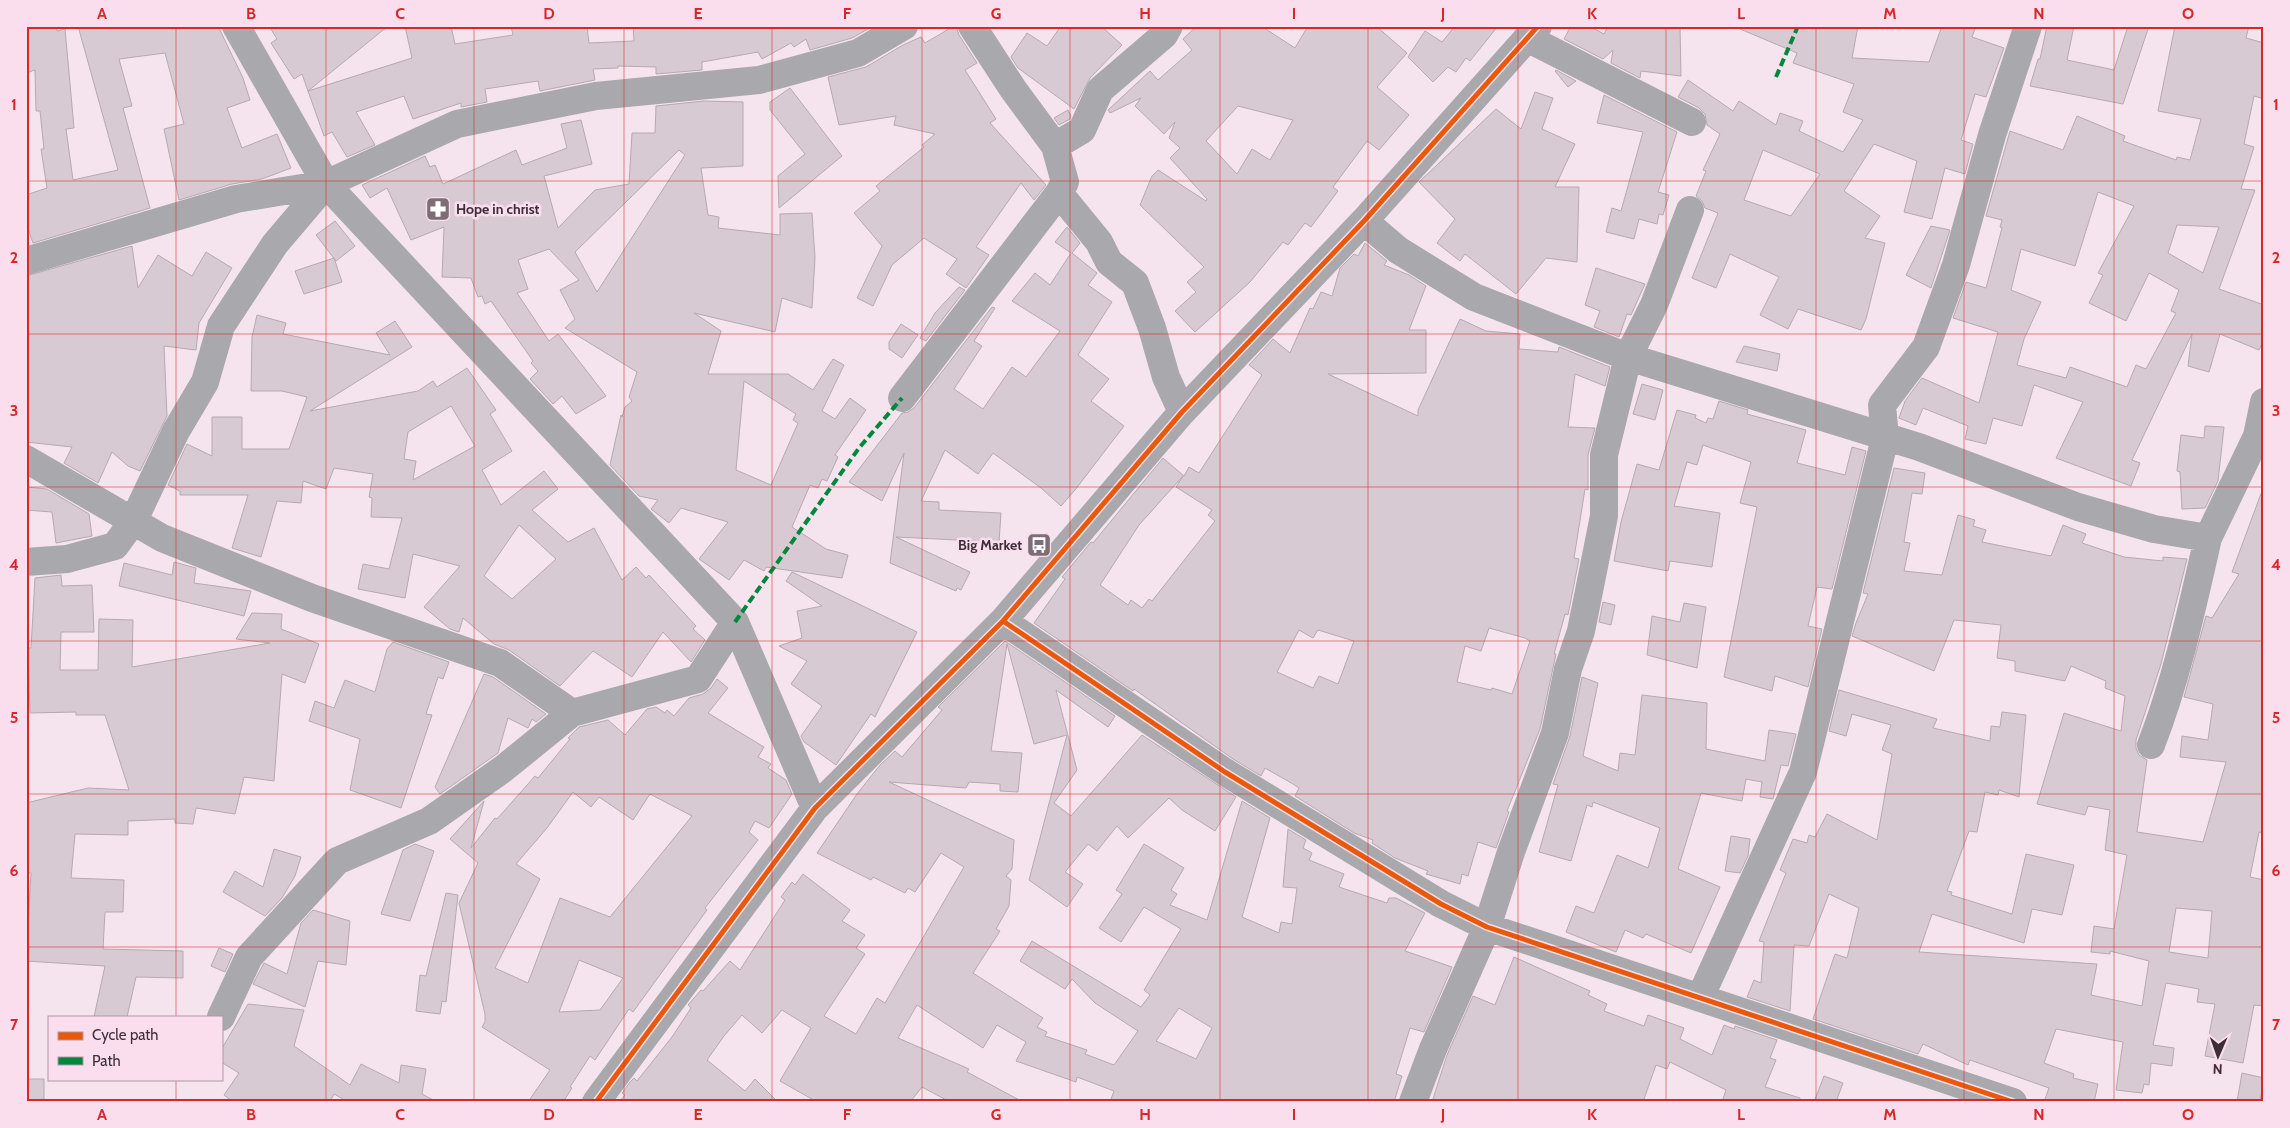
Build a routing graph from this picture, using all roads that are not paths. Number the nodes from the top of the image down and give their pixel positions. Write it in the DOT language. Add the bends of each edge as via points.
graph roads {
  1 [pos="236,26"];
  2 [pos="904,26"];
  3 [pos="972,26"];
  4 [pos="1169,26"];
  5 [pos="2028,26"];
  6 [pos="1532,32"];
  7 [pos="1692,122"];
  8 [pos="1055,146"];
  9 [pos="326,184"];
  10 [pos="1060,193"];
  11 [pos="1690,210"];
  12 [pos="1364,221"];
  13 [pos="26,261"];
  14 [pos="1628,357"];
  15 [pos="902,398"];
  16 [pos="2264,402"];
  17 [pos="1182,412"];
  18 [pos="2260,436"];
  19 [pos="1885,438"];
  20 [pos="26,459"];
  21 [pos="134,520"];
  22 [pos="2208,538"];
  23 [pos="26,562"];
  24 [pos="1003,621"];
  25 [pos="735,622"];
  26 [pos="572,713"];
  27 [pos="2150,745"];
  28 [pos="815,808"];
  29 [pos="1487,927"];
  30 [pos="1700,998"];
  31 [pos="221,1016"];
  32 [pos="596,1102"];
  33 [pos="1413,1102"];
  34 [pos="2013,1102"];
  1 -- 9 [label="street"];
  2 -- 9 [label="street" via="858,53 759,80 596,96 457,124"];
  3 -- 8 [label="street" via="1012,89"];
  4 -- 8 [label="street" via="1164,35 1100,90 1082,130"];
  5 -- 19 [label="street" via="1992,134 1956,265 1926,347 1882,405"];
  6 -- 7 [label="street"];
  6 -- 12 [label="street"];
  8 -- 10 [label="street" via="1065,182"];
  9 -- 13 [label="street" via="236,199"];
  9 -- 21 [label="street" via="275,244 221,326 205,382 176,431"];
  9 -- 25 [label="street"];
  10 -- 15 [label="street"];
  10 -- 17 [label="street" via="1100,242 1110,262 1135,283 1166,377"];
  11 -- 14 [label="street" via="1654,305"];
  12 -- 14 [label="street" via="1398,250 1474,297"];
  12 -- 17 [label="street"];
  14 -- 19 [label="street"];
  14 -- 29 [label="street" via="1604,455 1604,516 1581,631 1568,668 1555,733"];
  16 -- 18 [label="street"];
  17 -- 24 [label="street"];
  18 -- 22 [label="street"];
  19 -- 22 [label="street" via="1919,447 2078,507 2154,529"];
  19 -- 30 [label="street" via="1803,772"];
  20 -- 21 [label="street"];
  21 -- 23 [label="street" via="115,546 67,559"];
  21 -- 26 [label="street" via="162,538 312,598 500,663"];
  22 -- 27 [label="street" via="2190,623 2166,706"];
  24 -- 28 [label="street"];
  24 -- 29 [label="street" via="1225,772 1441,904"];
  25 -- 26 [label="street" via="698,679"];
  25 -- 28 [label="street"];
  26 -- 31 [label="street" via="503,769 429,821 337,860 249,958"];
  28 -- 32 [label="street"];
  29 -- 30 [label="street"];
  29 -- 33 [label="street"];
  30 -- 34 [label="street"];
}
